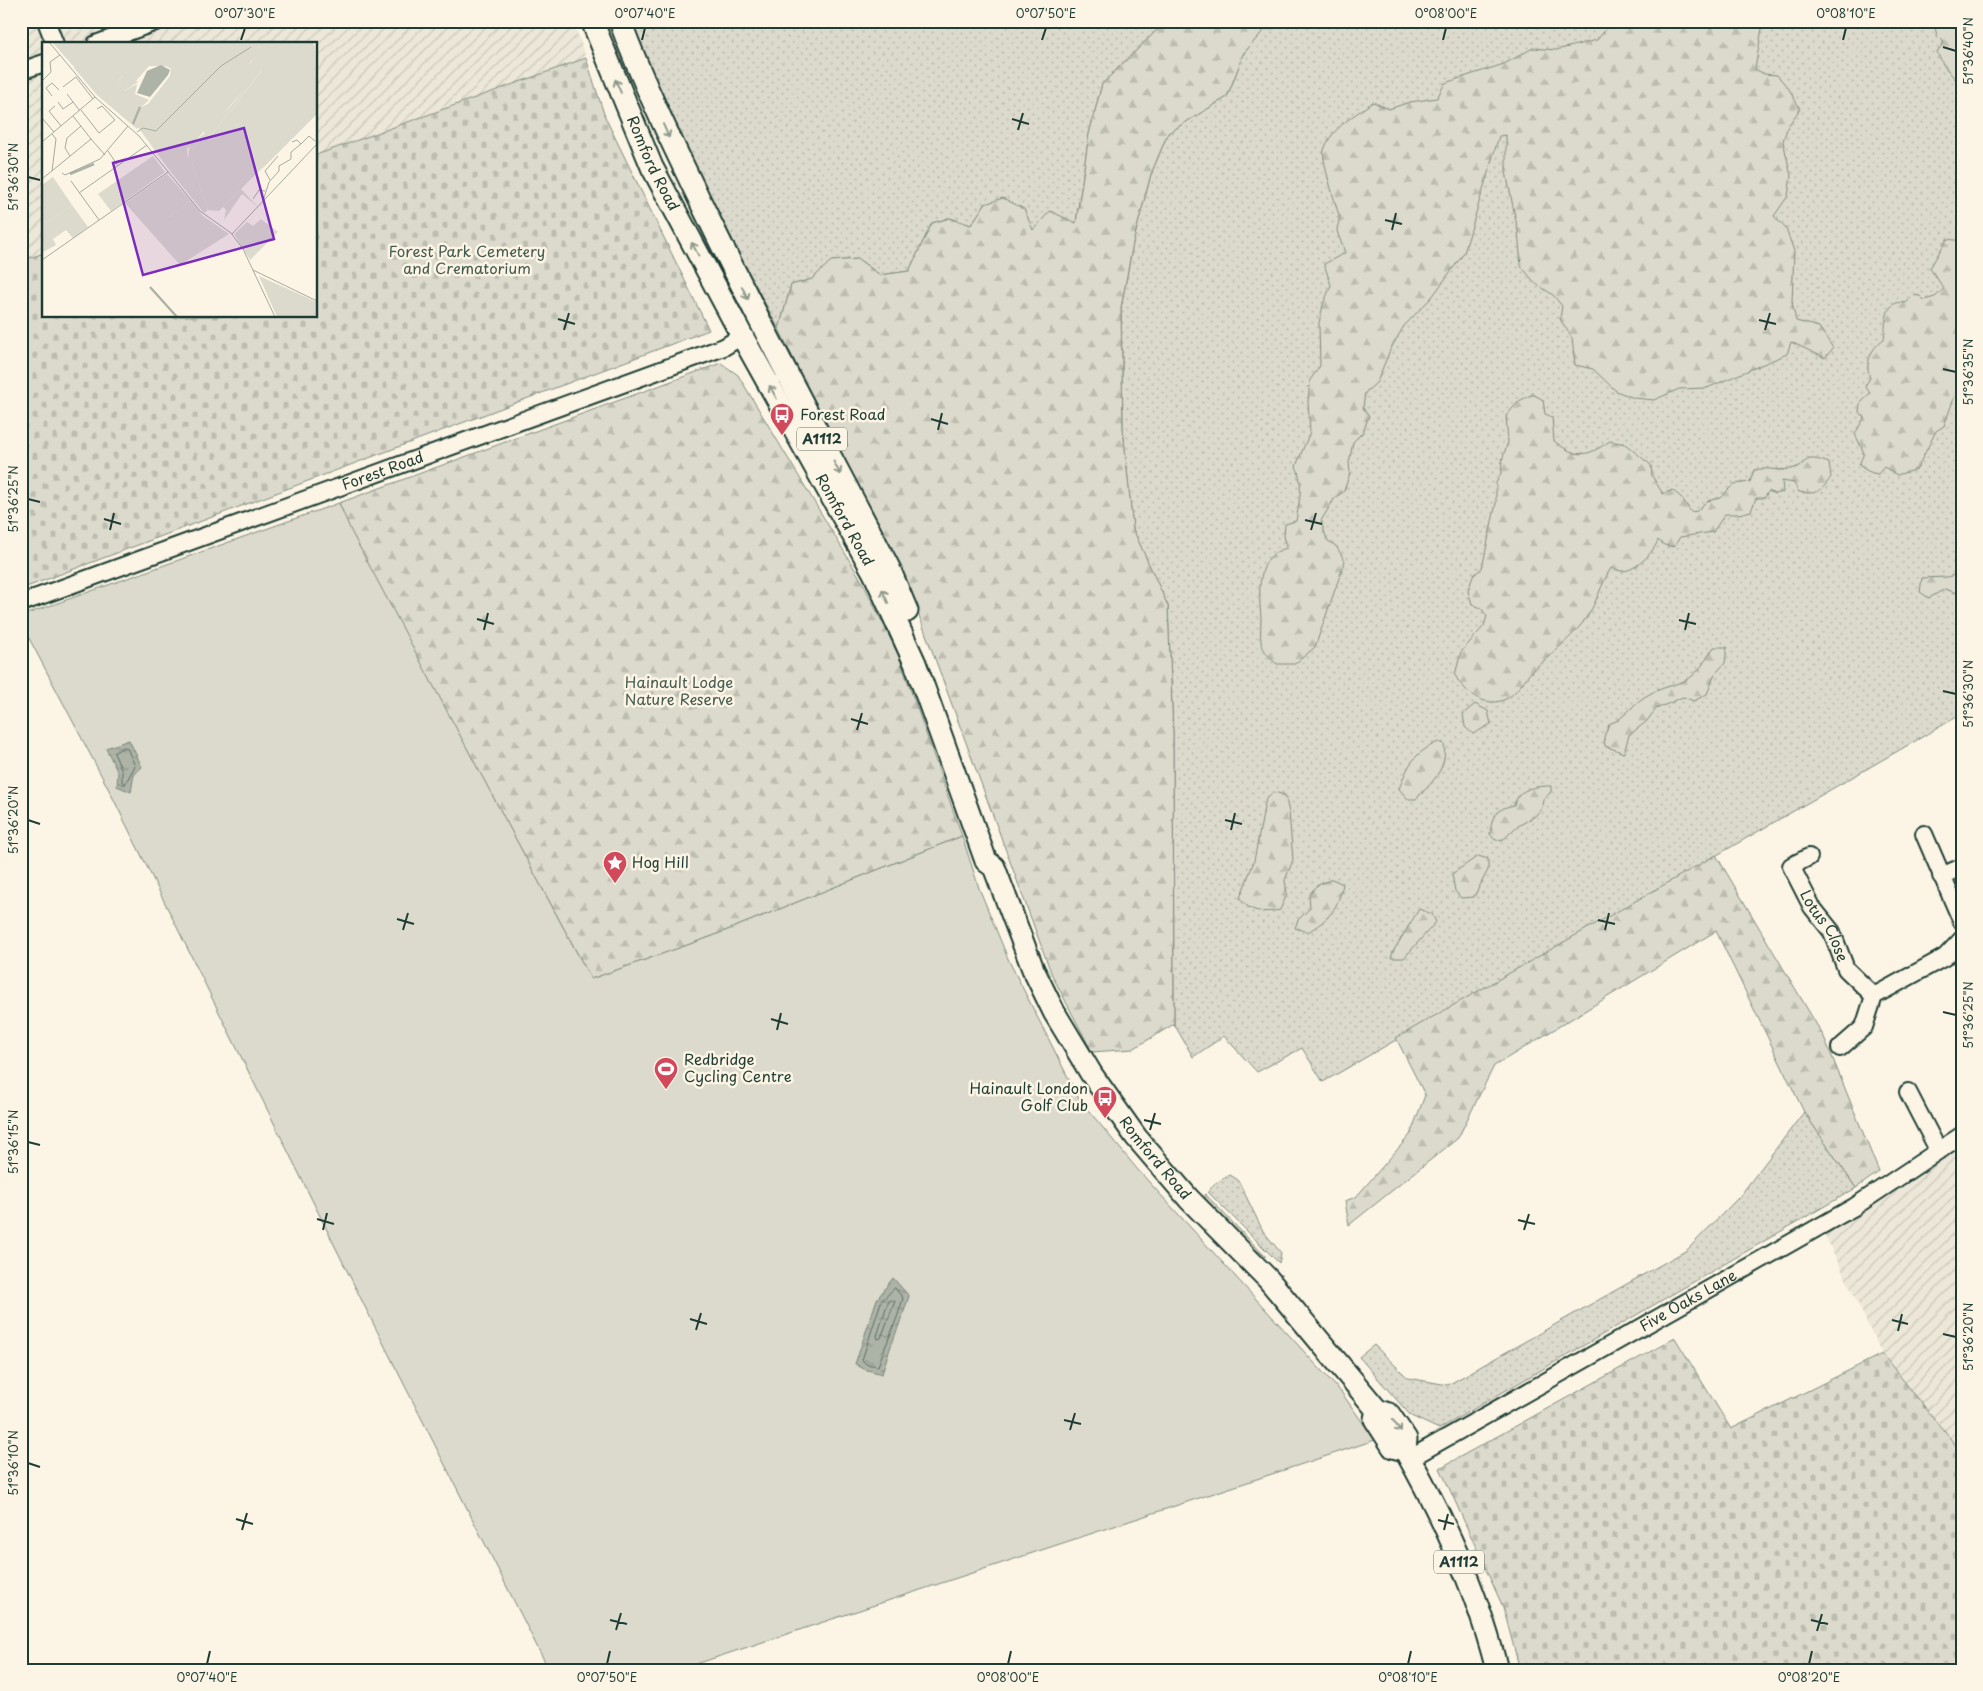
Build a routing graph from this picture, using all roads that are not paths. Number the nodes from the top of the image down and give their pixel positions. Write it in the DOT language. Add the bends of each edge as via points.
graph roads {
  1 [pos="46,21"];
  2 [pos="158,21"];
  3 [pos="592,21"];
  4 [pos="620,21"];
  5 [pos="54,42"];
  6 [pos="101,42"];
  7 [pos="42,64"];
  8 [pos="21,71"];
  9 [pos="742,336"];
  10 [pos="21,603"];
  11 [pos="1924,834"];
  12 [pos="1809,857"];
  13 [pos="994,867"];
  14 [pos="1962,867"];
  15 [pos="1941,876"];
  16 [pos="1962,922"];
  17 [pos="1962,939"];
  18 [pos="1874,996"];
  19 [pos="1840,1048"];
  20 [pos="1908,1092"];
  21 [pos="1962,1135"];
  22 [pos="1942,1149"];
  23 [pos="1407,1454"];
  24 [pos="1497,1670"];
  1 -- 5 [label="street"];
  2 -- 6 [label="street"];
  9 -- 3 [label="main road, Romford Road / A1112, one-way" via="652,167"];
  4 -- 13 [label="main road, Romford Road / A1112, one-way" via="669,136 757,319 889,568 926,658 996,861"];
  7 -- 8 [label="street"];
  9 -- 10 [label="street, Forest Road" via="724,347"];
  13 -- 9 [label="main road, Romford Road / A1112, one-way" via="986,861 915,663 874,573"];
  11 -- 15 [label="street"];
  12 -- 18 [label="street, Lotus Close" via="1791,866 1812,908 1832,932 1846,969"];
  13 -- 23 [label="main road, Romford Road / A1112" via="1033,969 1054,1012 1092,1075 1136,1137 1189,1199 1268,1279 1376,1410 1388,1413 1406,1437"];
  14 -- 15 [label="street"];
  15 -- 16 [label="street"];
  17 -- 18 [label="street" via="1944,957"];
  18 -- 19 [label="street" via="1864,1027"];
  20 -- 22 [label="street" via="1935,1144"];
  21 -- 22 [label="street, Five Oaks Lane"];
  22 -- 23 [label="street, Five Oaks Lane" via="1854,1207"];
  23 -- 24 [label="main road, Romford Road / A1112" via="1471,1586"];
}
